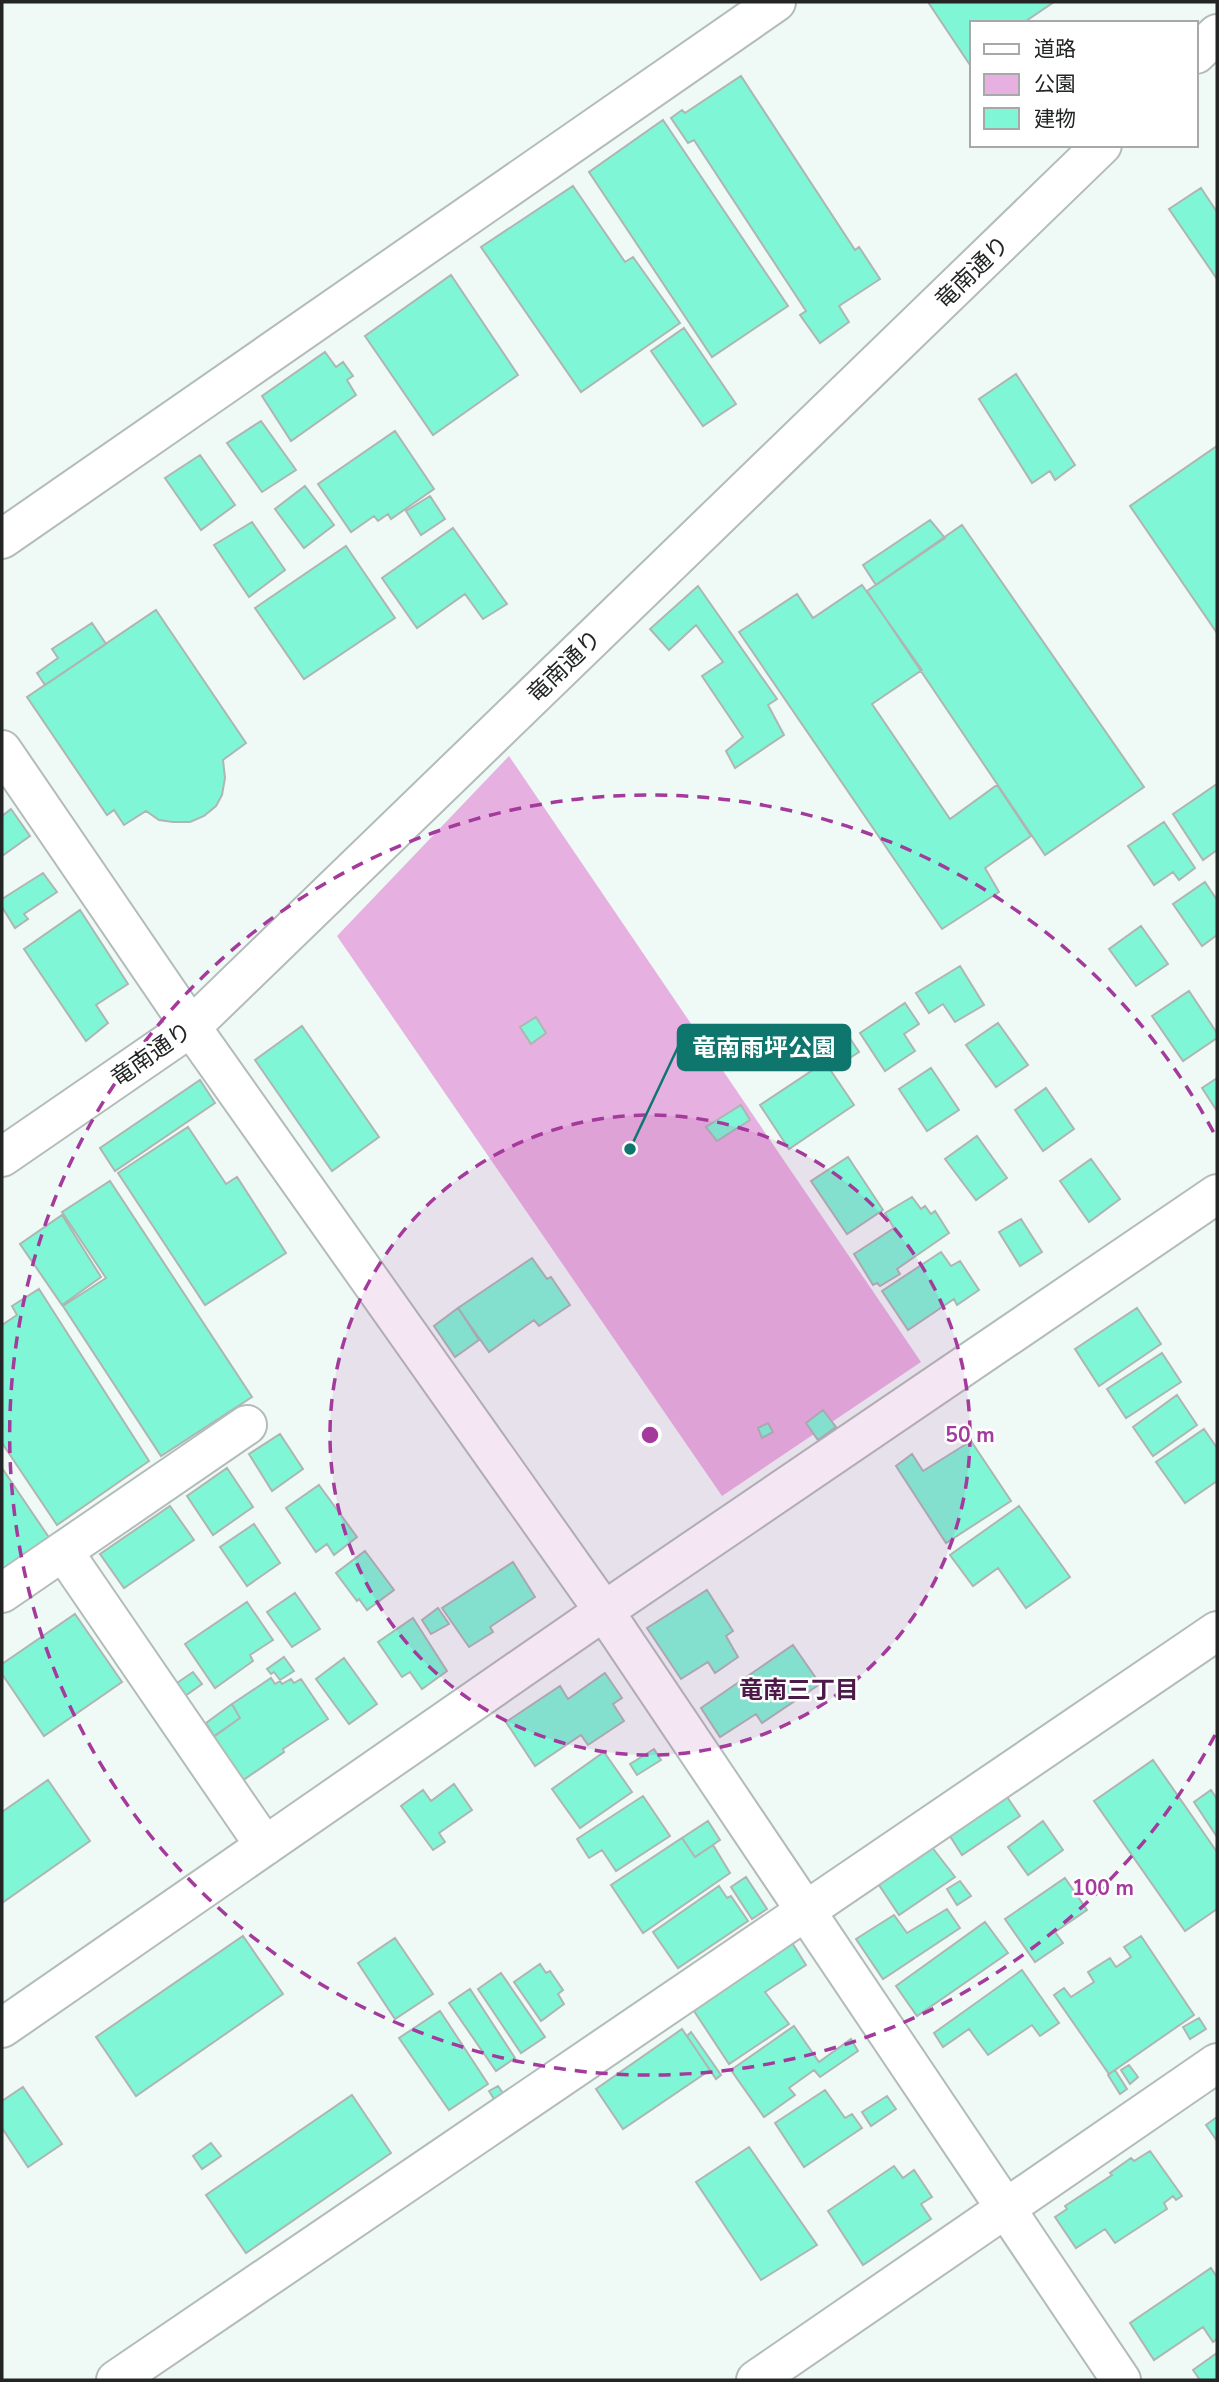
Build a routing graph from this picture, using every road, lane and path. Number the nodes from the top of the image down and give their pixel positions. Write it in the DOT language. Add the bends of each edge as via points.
graph roads {
  1 [pos="776,2"];
  2 [pos="1217,34"];
  3 [pos="1198,52"];
  4 [pos="1100,147"];
  5 [pos="2,539"];
  6 [pos="2,750"];
  7 [pos="191,1027"];
  8 [pos="2,1157"];
  9 [pos="1217,1194"];
  10 [pos="247,1425"];
  11 [pos="63,1551"];
  12 [pos="2,1593"];
  13 [pos="604,1611"];
  14 [pos="1217,1632"];
  15 [pos="265,1846"];
  16 [pos="805,1911"];
  17 [pos="2,2028"];
  18 [pos="1217,2063"];
  19 [pos="1005,2209"];
  20 [pos="116,2380"];
  21 [pos="756,2380"];
  22 [pos="1121,2380"];
  1 -- 5 [label="street"];
  2 -- 3 [label="street"];
  4 -- 7 [label="street, 竜南通り"];
  6 -- 7 [label="street"];
  7 -- 8 [label="street, 竜南通り"];
  7 -- 13 [label="street"];
  9 -- 13 [label="street"];
  10 -- 11 [label="street"];
  11 -- 12 [label="street"];
  11 -- 15 [label="street"];
  13 -- 15 [label="street"];
  13 -- 16 [label="street"];
  14 -- 16 [label="street"];
  15 -- 17 [label="street"];
  16 -- 19 [label="street"];
  16 -- 20 [label="street"];
  18 -- 19 [label="street"];
  19 -- 21 [label="street"];
  19 -- 22 [label="street"];
}
